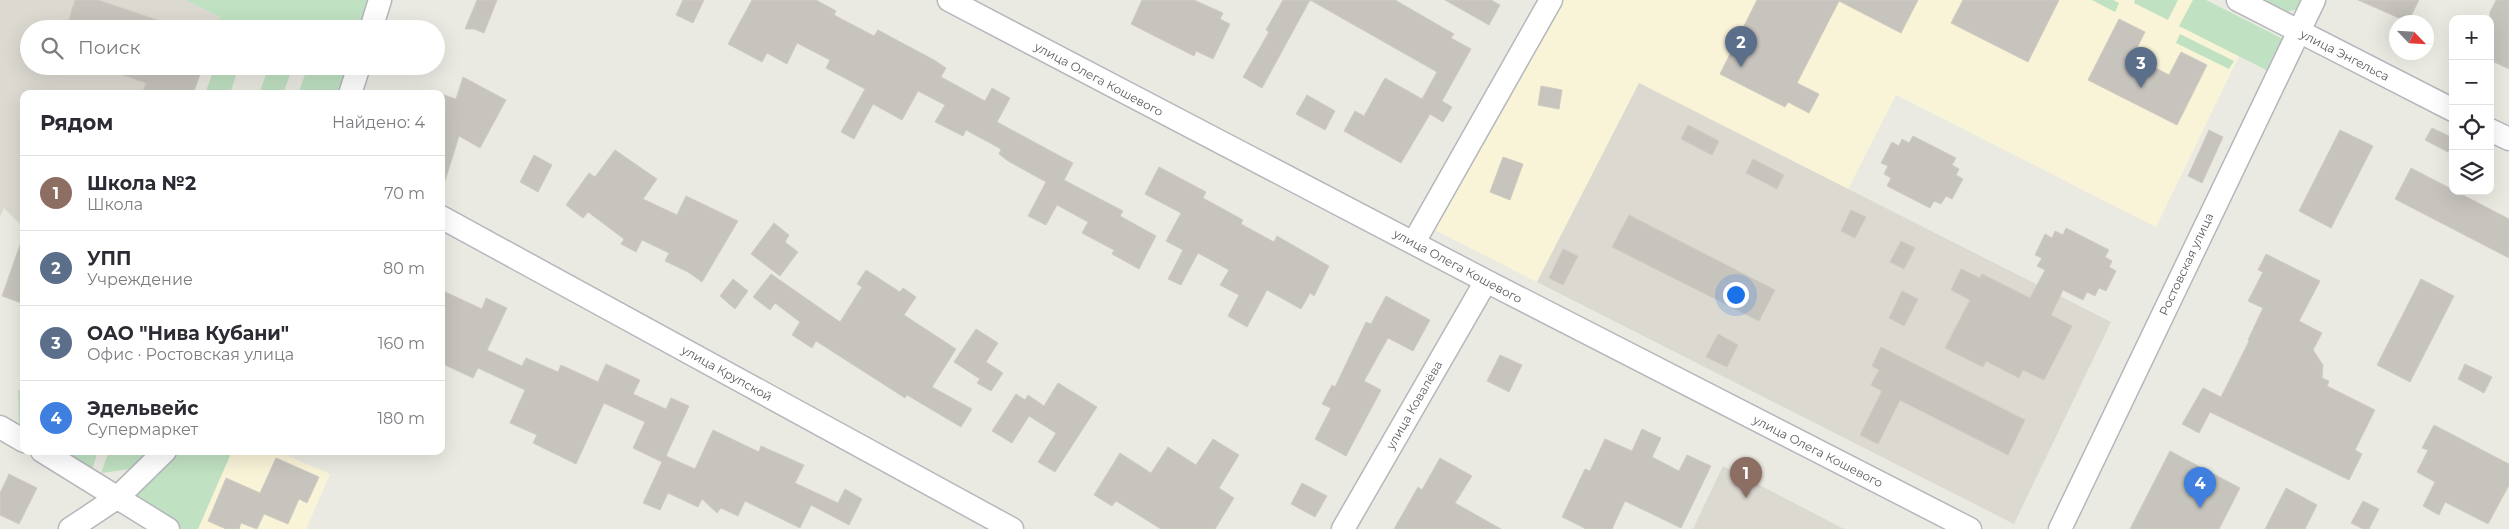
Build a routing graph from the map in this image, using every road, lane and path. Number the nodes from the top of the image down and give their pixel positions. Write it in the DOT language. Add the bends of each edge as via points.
graph roads {
  1 [pos="380,0"];
  2 [pos="948,0"];
  3 [pos="1551,0"];
  4 [pos="2238,0"];
  5 [pos="2314,0"];
  6 [pos="373,20"];
  7 [pos="2297,31"];
  8 [pos="356,75"];
  9 [pos="351,90"];
  10 [pos="2449,108"];
  11 [pos="2494,132"];
  12 [pos="2509,140"];
  13 [pos="445,219"];
  14 [pos="1414,242"];
  15 [pos="1486,281"];
  16 [pos="0,426"];
  17 [pos="20,438"];
  18 [pos="49,455"];
  19 [pos="161,455"];
  20 [pos="118,497"];
  21 [pos="70,529"];
  22 [pos="168,529"];
  23 [pos="1012,529"];
  24 [pos="1343,529"];
  25 [pos="1970,529"];
  26 [pos="2060,529"];
  1 -- 6 [label="street"];
  2 -- 14 [label="street, улица Олега Кошевого"];
  3 -- 14 [label="street"];
  4 -- 7 [label="street, улица Энгельса"];
  5 -- 7 [label="street, Ростовская улица"];
  7 -- 10 [label="street, улица Энгельса"];
  7 -- 26 [label="street, Ростовская улица"];
  8 -- 9 [label="street"];
  11 -- 12 [label="street"];
  13 -- 23 [label="street, улица Крупской"];
  14 -- 15 [label="street, улица Олега Кошевого"];
  15 -- 24 [label="street, улица Ковалёва"];
  15 -- 25 [label="street, улица Олега Кошевого"];
  16 -- 17 [label="street"];
  18 -- 20 [label="street"];
  19 -- 20 [label="street"];
  20 -- 21 [label="street"];
  20 -- 22 [label="street"];
}
